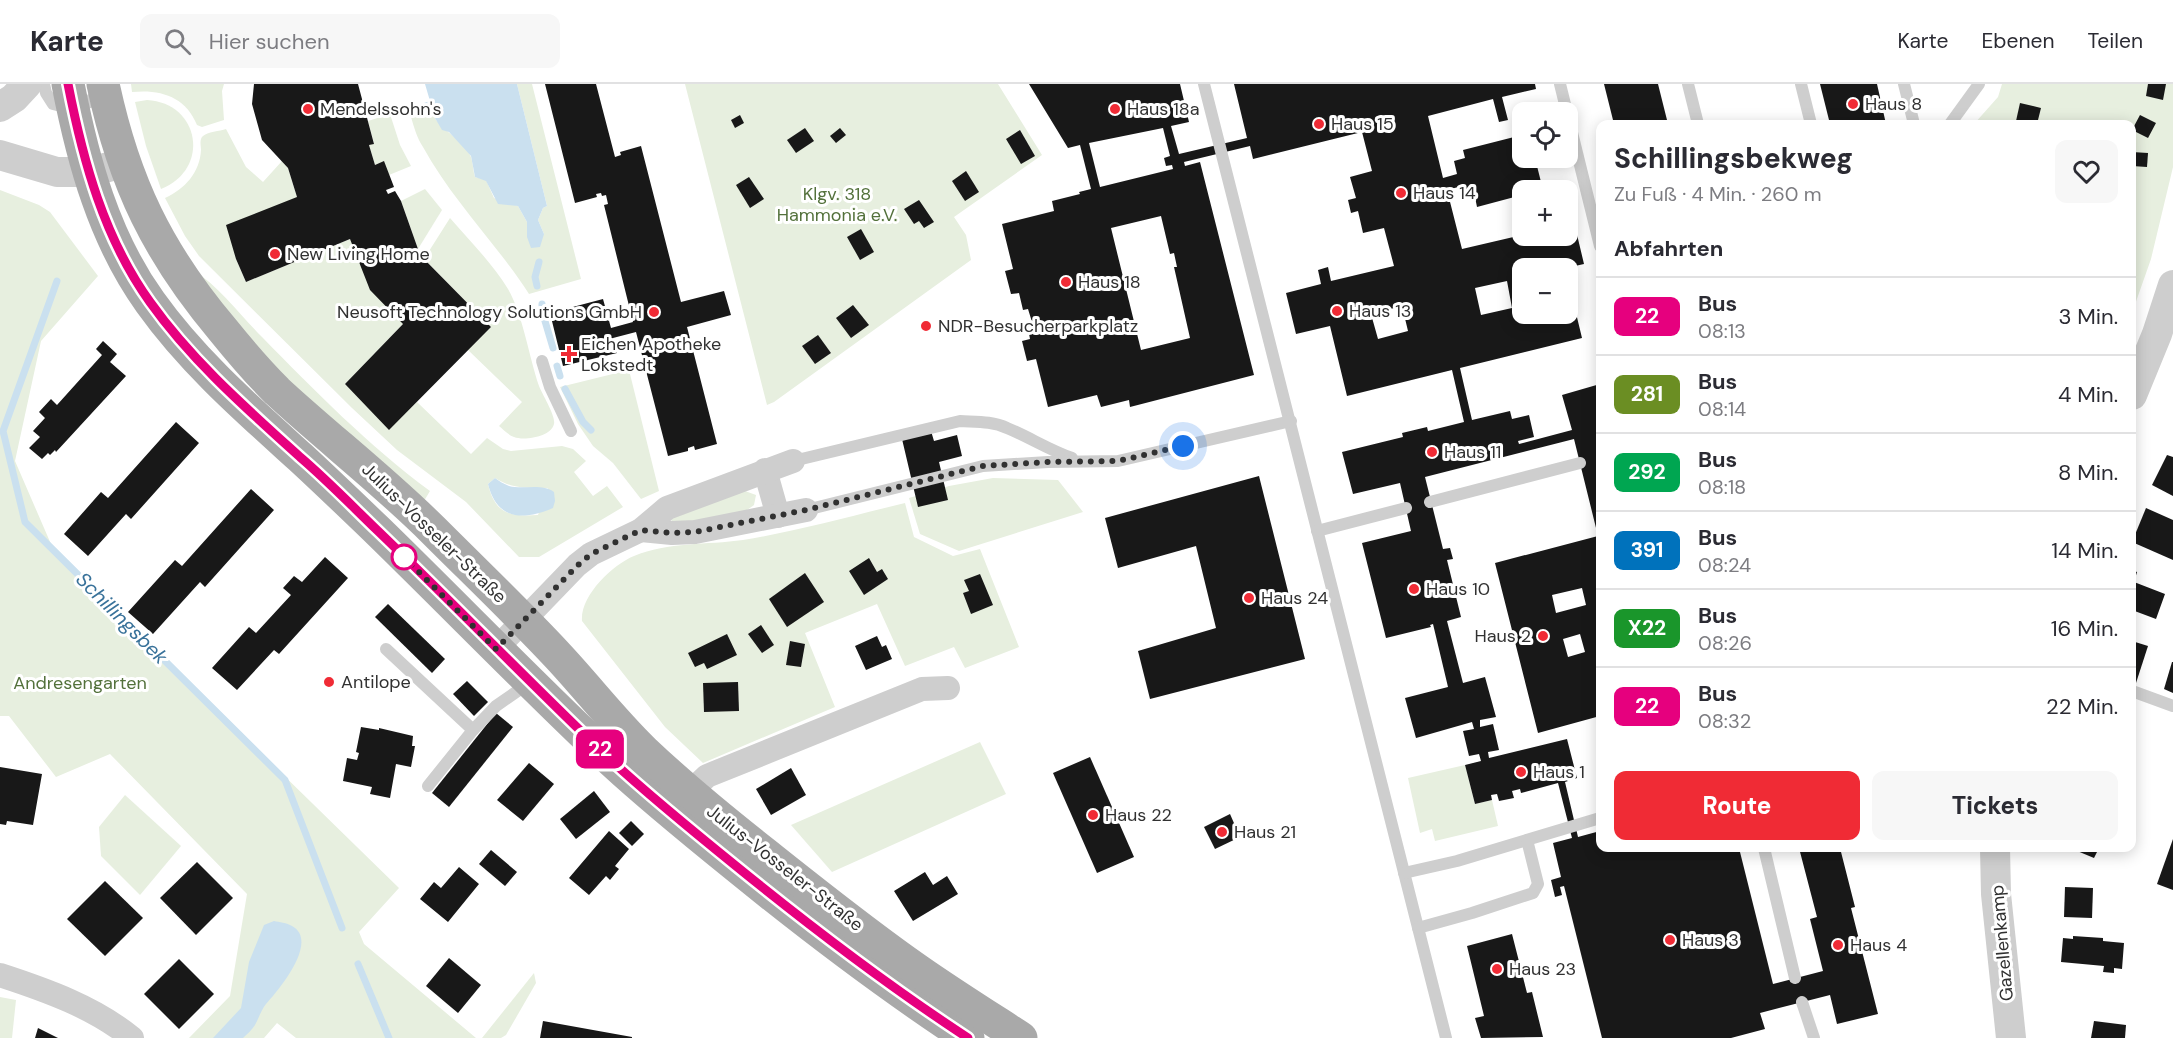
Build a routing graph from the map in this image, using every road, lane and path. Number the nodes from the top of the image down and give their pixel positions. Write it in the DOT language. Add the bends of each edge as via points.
graph roads {
  1 [pos="27,84"];
  2 [pos="44,84"];
  3 [pos="102,84"];
  4 [pos="1204,84"];
  5 [pos="1560,84"];
  6 [pos="1688,84"];
  7 [pos="1801,84"];
  8 [pos="1904,84"];
  9 [pos="1979,84"];
  10 [pos="70,96"];
  11 [pos="0,107"];
  12 [pos="1697,120"];
  13 [pos="1810,120"];
  14 [pos="1913,120"];
  15 [pos="1953,120"];
  16 [pos="0,155"];
  17 [pos="123,163"];
  18 [pos="88,172"];
  19 [pos="1596,230"];
  20 [pos="2173,285"];
  21 [pos="2165,337"];
  22 [pos="542,361"];
  23 [pos="2136,388"];
  24 [pos="1291,421"];
  25 [pos="571,431"];
  26 [pos="793,461"];
  27 [pos="1081,462"];
  28 [pos="1580,463"];
  29 [pos="765,471"];
  30 [pos="1430,502"];
  31 [pos="1406,508"];
  32 [pos="806,510"];
  33 [pos="778,516"];
  34 [pos="641,530"];
  35 [pos="1317,531"];
  36 [pos="524,621"];
  37 [pos="386,649"];
  38 [pos="496,649"];
  39 [pos="530,682"];
  40 [pos="948,688"];
  41 [pos="2136,692"];
  42 [pos="2173,706"];
  43 [pos="473,730"];
  44 [pos="428,786"];
  45 [pos="690,792"];
  46 [pos="1596,819"];
  47 [pos="1527,840"];
  48 [pos="1765,852"];
  49 [pos="1995,852"];
  50 [pos="1404,873"];
  51 [pos="1418,928"];
  52 [pos="0,975"];
  53 [pos="1796,978"];
  54 [pos="1802,1002"];
  55 [pos="132,1038"];
  56 [pos="968,1038"];
  57 [pos="1021,1038"];
  58 [pos="1446,1038"];
  59 [pos="1814,1038"];
  60 [pos="2011,1038"];
  1 -- 11 [label="street"];
  2 -- 10 [label="lane" via="53,104"];
  3 -- 10 [label="lane" via="90,102"];
  3 -- 17 [label="main road, Julius-Vosseler-Straße"];
  4 -- 24 [label="lane"];
  5 -- 19 [label="lane"];
  6 -- 12 [label="lane"];
  7 -- 13 [label="lane"];
  8 -- 14 [label="lane"];
  9 -- 15 [label="lane"];
  10 -- 18 [label="main road, Julius-Vosseler-Straße"];
  16 -- 18 [label="street" via="57,172"];
  17 -- 18 [label="street"];
  17 -- 36 [label="main road, Julius-Vosseler-Straße" via="158,240 178,273 250,363 383,482"];
  18 -- 38 [label="main road, Julius-Vosseler-Straße" via="123,259 179,340"];
  20 -- 21 [label="street"];
  21 -- 23 [label="street"];
  22 -- 25 [label="lane"];
  24 -- 27 [label="lane" via="1118,461"];
  24 -- 35 [label="lane"];
  26 -- 27 [label="lane" via="960,421 1006,427"];
  26 -- 29 [label="street"];
  27 -- 32 [label="lane" via="983,466"];
  28 -- 30 [label="lane"];
  29 -- 33 [label="street"];
  29 -- 34 [label="street" via="667,508"];
  31 -- 35 [label="lane"];
  32 -- 33 [label="street"];
  33 -- 34 [label="street" via="695,532"];
  34 -- 36 [label="street" via="591,554"];
  35 -- 50 [label="lane"];
  36 -- 38 [label="street"];
  36 -- 45 [label="main road, Julius-Vosseler-Straße" via="644,751"];
  37 -- 43 [label="lane"];
  38 -- 39 [label="main road, Julius-Vosseler-Straße"];
  39 -- 43 [label="lane" via="496,706"];
  39 -- 56 [label="main road, Julius-Vosseler-Straße" via="615,764 802,920 902,995"];
  40 -- 45 [label="street" via="922,689 878,705 707,776"];
  41 -- 42 [label="lane"];
  43 -- 44 [label="lane"];
  45 -- 57 [label="main road, Julius-Vosseler-Straße" via="814,893 918,970"];
  46 -- 47 [label="lane"];
  47 -- 50 [label="lane"];
  47 -- 51 [label="lane" via="1538,884 1533,893"];
  48 -- 53 [label="lane"];
  49 -- 60 [label="street, Gazellenkamp"];
  50 -- 51 [label="lane"];
  51 -- 58 [label="lane"];
  52 -- 55 [label="street" via="95,1013"];
  54 -- 59 [label="lane"];
}
